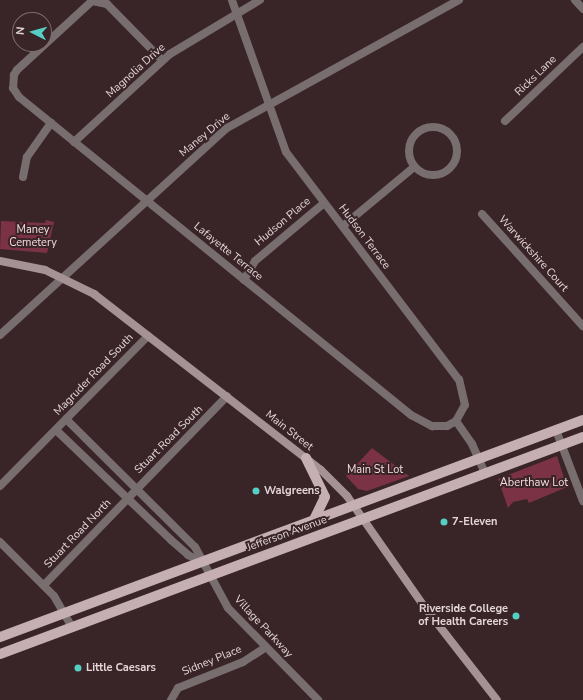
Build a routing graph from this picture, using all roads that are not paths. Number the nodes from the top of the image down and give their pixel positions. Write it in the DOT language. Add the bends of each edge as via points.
graph roads {
  1 [pos="232,0"];
  2 [pos="260,0"];
  3 [pos="459,0"];
  4 [pos="575,0"];
  5 [pos="583,9"];
  6 [pos="237,13"];
  7 [pos="583,47"];
  8 [pos="162,60"];
  9 [pos="268,104"];
  10 [pos="505,121"];
  11 [pos="51,123"];
  12 [pos="74,142"];
  13 [pos="414,166"];
  14 [pos="23,177"];
  15 [pos="147,201"];
  16 [pos="324,203"];
  17 [pos="482,214"];
  18 [pos="342,226"];
  19 [pos="0,261"];
  20 [pos="63,277"];
  21 [pos="244,280"];
  22 [pos="583,326"];
  23 [pos="0,335"];
  24 [pos="148,336"];
  25 [pos="227,396"];
  26 [pos="66,419"];
  27 [pos="583,420"];
  28 [pos="456,421"];
  29 [pos="56,430"];
  30 [pos="556,430"];
  31 [pos="583,437"];
  32 [pos="562,444"];
  33 [pos="306,458"];
  34 [pos="479,459"];
  35 [pos="485,473"];
  36 [pos="0,486"];
  37 [pos="136,489"];
  38 [pos="127,499"];
  39 [pos="583,501"];
  40 [pos="354,505"];
  41 [pos="162,514"];
  42 [pos="363,519"];
  43 [pos="314,520"];
  44 [pos="152,523"];
  45 [pos="0,542"];
  46 [pos="202,562"];
  47 [pos="209,576"];
  48 [pos="44,585"];
  49 [pos="65,613"];
  50 [pos="72,627"];
  51 [pos="0,637"];
  52 [pos="266,647"];
  53 [pos="0,654"];
  54 [pos="171,700"];
  55 [pos="318,700"];
  56 [pos="497,700"];
  1 -- 6 [label="street, Hudson Terrace"];
  2 -- 6 [label="street, Magnolia Drive"];
  3 -- 9 [label="street, Maney Drive"];
  4 -- 5 [label="street"];
  6 -- 8 [label="street, Magnolia Drive"];
  6 -- 9 [label="street, Hudson Terrace"];
  7 -- 10 [label="street, Ricks Lane"];
  8 -- 11 [label="street, Lafayette Terrace" via="107,4 97,0 86,4 21,67 12,82 16,93"];
  8 -- 12 [label="street, Magnolia Drive"];
  9 -- 15 [label="street, Maney Drive" via="210,142"];
  9 -- 16 [label="street, Hudson Terrace" via="286,152"];
  11 -- 12 [label="street, Lafayette Terrace"];
  11 -- 14 [label="street" via="27,157"];
  12 -- 15 [label="street, Lafayette Terrace"];
  13 -- 13 [label="street" via="426,174 434,175 451,168 457,150 450,134 433,127 417,132 408,149"];
  13 -- 18 [label="street"];
  15 -- 20 [label="street, Maney Drive"];
  15 -- 21 [label="street, Lafayette Terrace"];
  16 -- 18 [label="street, Hudson Terrace"];
  16 -- 21 [label="street, Hudson Place" via="255,261"];
  17 -- 22 [label="street, Warwickshire Court"];
  18 -- 28 [label="street, Hudson Terrace" via="459,380 465,405"];
  19 -- 20 [label="main road, Main Street" via="31,266"];
  20 -- 23 [label="street, Maney Drive"];
  20 -- 24 [label="main road, Main Street" via="94,294"];
  21 -- 28 [label="street, Lafayette Terrace" via="411,415 432,426 447,426"];
  24 -- 25 [label="main road, Main Street"];
  24 -- 26 [label="street, Magruder Road South"];
  25 -- 33 [label="main road, Main Street"];
  25 -- 37 [label="street, Stuart Road South"];
  26 -- 29 [label="street, Magruder Road South"];
  26 -- 37 [label="street, Village Parkway"];
  27 -- 30 [label="main road, Jefferson Avenue"];
  28 -- 34 [label="street"];
  29 -- 36 [label="street, Magruder Road South"];
  29 -- 38 [label="street"];
  30 -- 32 [label="street"];
  30 -- 34 [label="main road, Jefferson Avenue"];
  31 -- 32 [label="main road, Jefferson Avenue"];
  32 -- 35 [label="main road, Jefferson Avenue"];
  32 -- 39 [label="street"];
  33 -- 40 [label="main road, Main Street"];
  33 -- 43 [label="main road" via="325,497"];
  34 -- 35 [label="street"];
  34 -- 40 [label="main road, Jefferson Avenue"];
  35 -- 42 [label="main road, Jefferson Avenue"];
  37 -- 38 [label="street, Stuart Road South"];
  37 -- 41 [label="street, Village Parkway"];
  38 -- 44 [label="street"];
  38 -- 48 [label="street, Stuart Road North"];
  40 -- 42 [label="main road, Main Street"];
  40 -- 43 [label="main road, Jefferson Avenue"];
  41 -- 44 [label="street"];
  41 -- 46 [label="street, Village Parkway" via="195,547"];
  42 -- 47 [label="main road, Jefferson Avenue"];
  42 -- 56 [label="main road, Main Street" via="423,605"];
  43 -- 46 [label="main road, Jefferson Avenue"];
  44 -- 46 [label="street" via="188,555"];
  45 -- 48 [label="street"];
  46 -- 47 [label="street, Village Parkway"];
  46 -- 49 [label="main road, Jefferson Avenue"];
  47 -- 50 [label="main road, Jefferson Avenue"];
  47 -- 52 [label="street, Village Parkway" via="228,608"];
  48 -- 49 [label="street"];
  49 -- 50 [label="street"];
  49 -- 51 [label="main road, Jefferson Avenue"];
  50 -- 53 [label="main road, Jefferson Avenue"];
  52 -- 54 [label="street, Sidney Place" via="239,664 178,688"];
  52 -- 55 [label="street, Village Parkway"];
}
